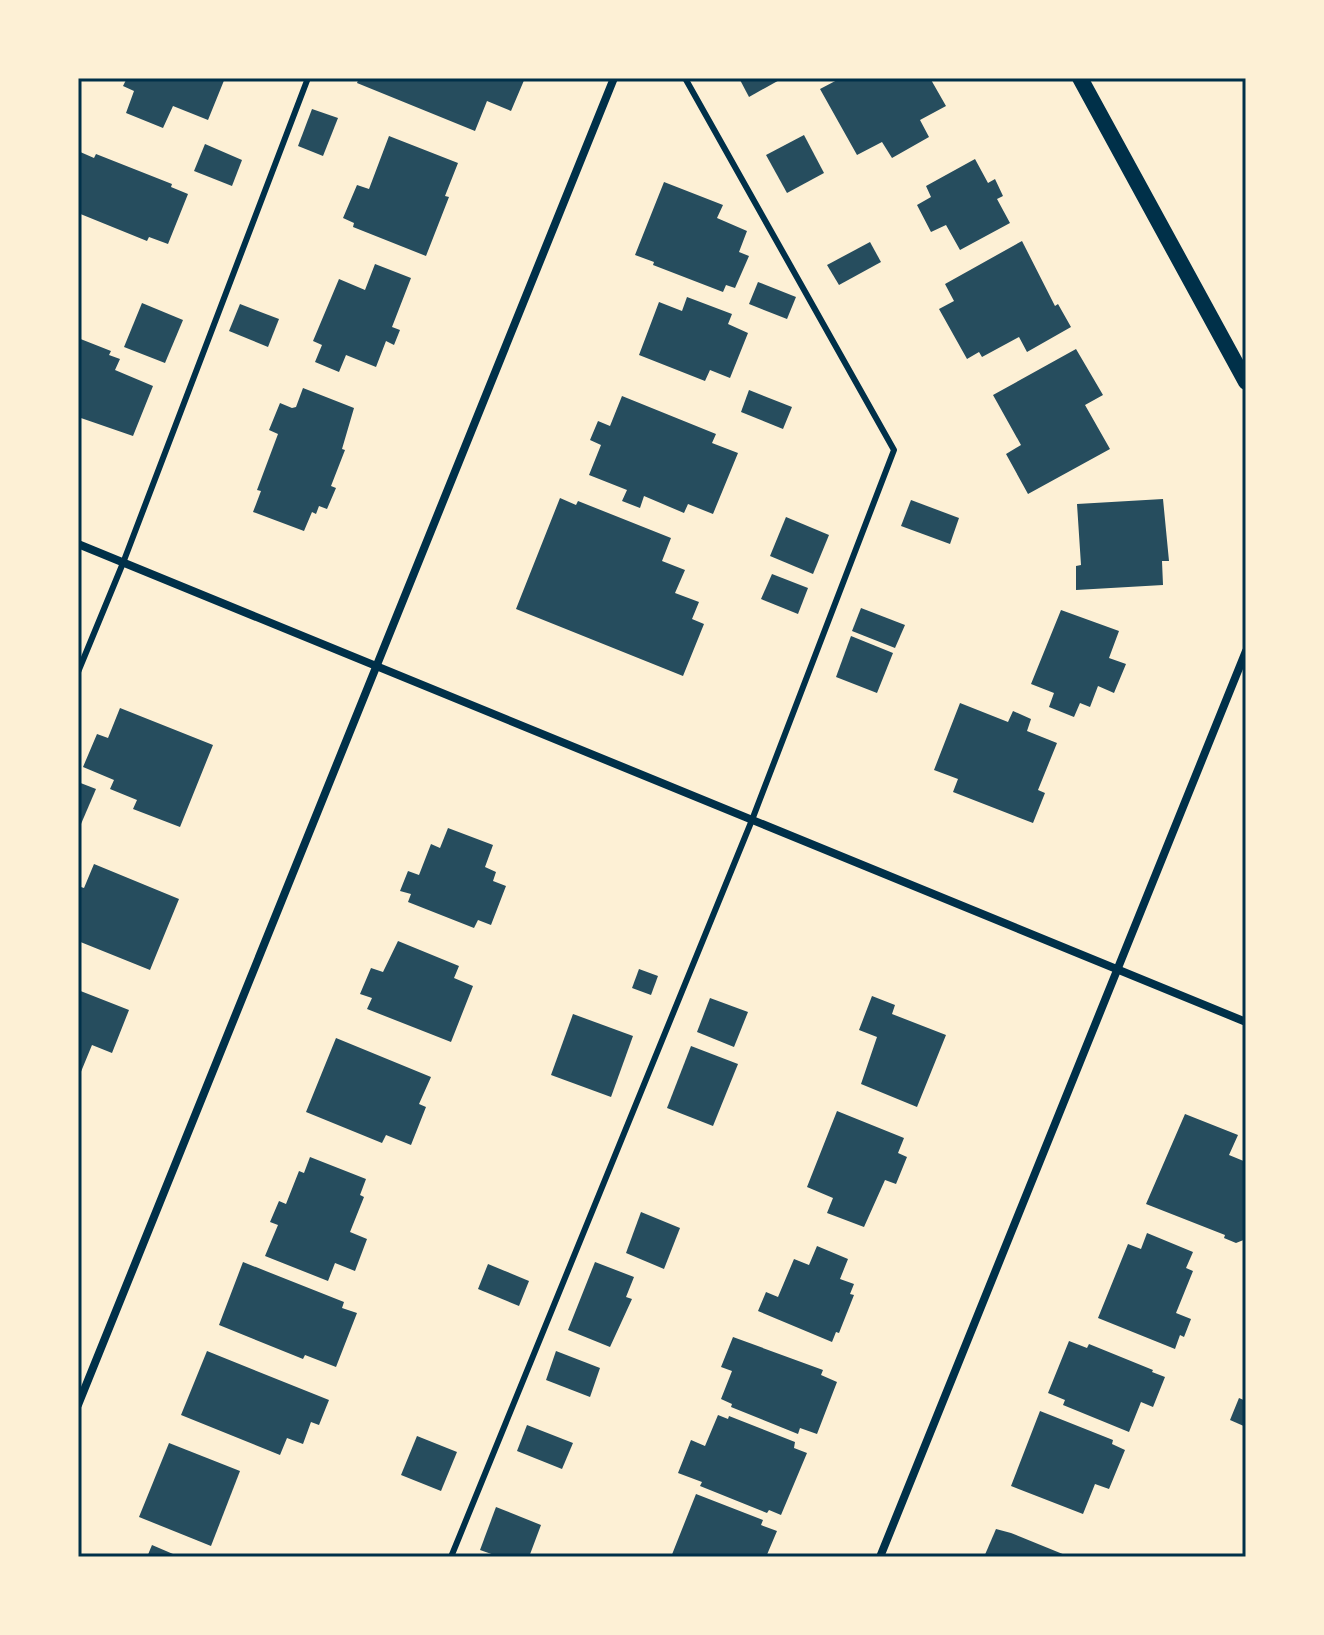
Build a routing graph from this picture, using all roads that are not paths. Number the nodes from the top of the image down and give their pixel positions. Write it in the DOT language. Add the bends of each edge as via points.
graph roads {
  1 [pos="308,78"];
  2 [pos="614,78"];
  3 [pos="685,78"];
  4 [pos="1080,78"];
  5 [pos="1246,382"];
  6 [pos="78,544"];
  7 [pos="123,563"];
  8 [pos="1246,651"];
  9 [pos="376,666"];
  10 [pos="78,672"];
  11 [pos="752,820"];
  12 [pos="1117,970"];
  13 [pos="1246,1022"];
  14 [pos="78,1405"];
  15 [pos="451,1557"];
  16 [pos="880,1557"];
  1 -- 7 [label="lane"];
  2 -- 9 [label="street"];
  3 -- 11 [label="lane" via="894,450"];
  4 -- 5 [label="main road"];
  6 -- 7 [label="street"];
  7 -- 9 [label="street"];
  7 -- 10 [label="lane"];
  8 -- 12 [label="street"];
  9 -- 11 [label="street"];
  9 -- 14 [label="street"];
  11 -- 12 [label="street"];
  11 -- 15 [label="lane"];
  12 -- 13 [label="street"];
  12 -- 16 [label="street"];
}
